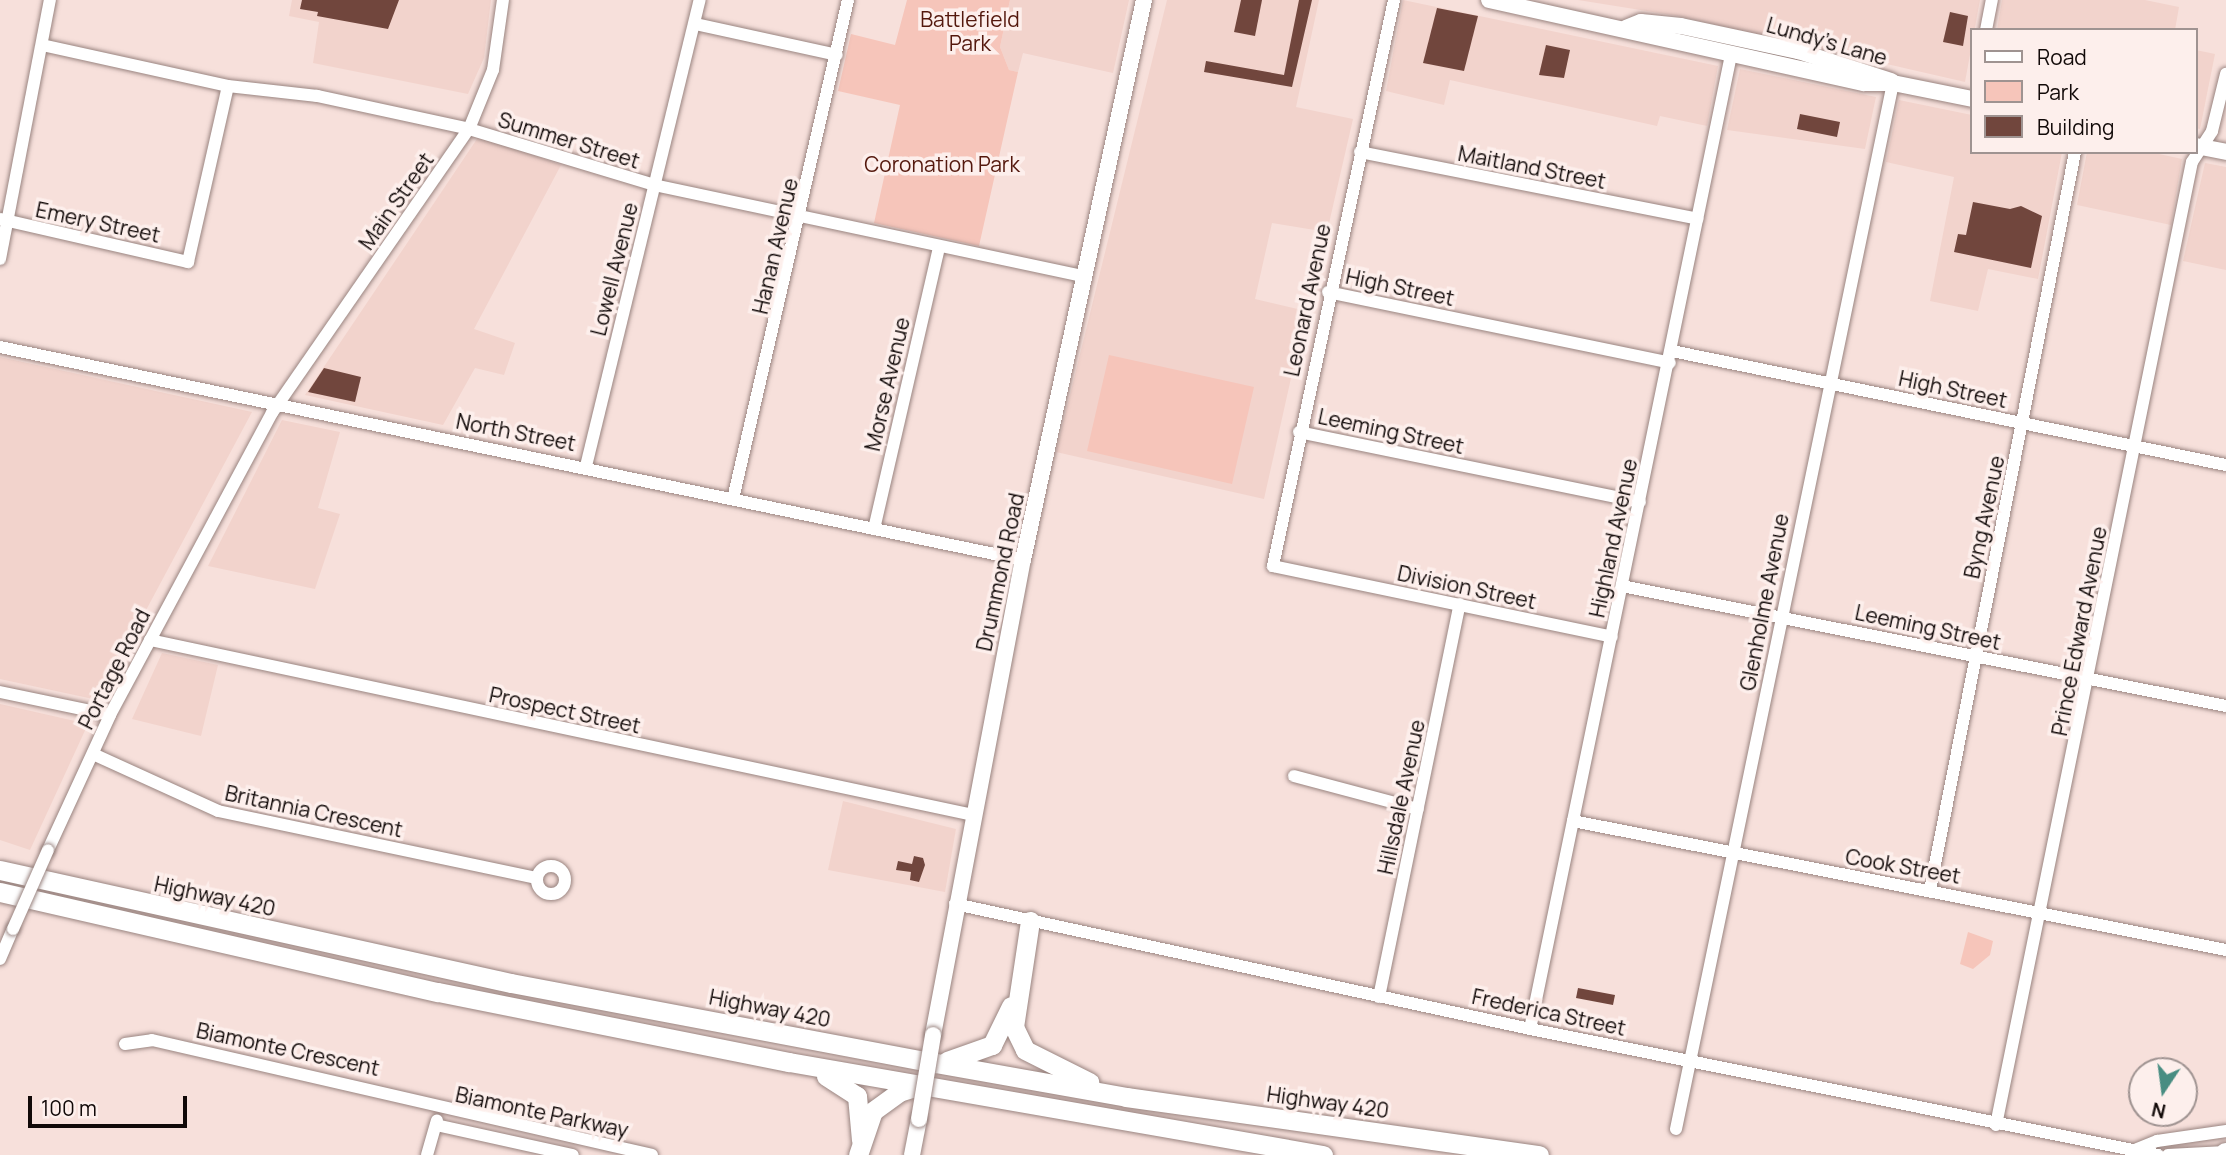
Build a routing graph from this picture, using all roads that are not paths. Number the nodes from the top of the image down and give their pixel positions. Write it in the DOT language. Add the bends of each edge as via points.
graph roads {
  1 [pos="50,0"];
  2 [pos="503,0"];
  3 [pos="700,0"];
  4 [pos="848,0"];
  5 [pos="1144,0"];
  6 [pos="1394,0"];
  7 [pos="1489,0"];
  8 [pos="1992,0"];
  9 [pos="695,24"];
  10 [pos="1626,28"];
  11 [pos="1986,28"];
  12 [pos="42,44"];
  13 [pos="837,55"];
  14 [pos="1731,55"];
  15 [pos="2226,75"];
  16 [pos="1893,83"];
  17 [pos="228,86"];
  18 [pos="1970,99"];
  19 [pos="469,130"];
  20 [pos="2199,147"];
  21 [pos="1360,152"];
  22 [pos="2226,152"];
  23 [pos="2075,154"];
  24 [pos="2196,154"];
  25 [pos="654,185"];
  26 [pos="802,219"];
  27 [pos="1697,219"];
  28 [pos="4,221"];
  29 [pos="939,247"];
  30 [pos="0,259"];
  31 [pos="1084,277"];
  32 [pos="1328,292"];
  33 [pos="0,346"];
  34 [pos="1671,357"];
  35 [pos="1828,383"];
  36 [pos="278,405"];
  37 [pos="2023,423"];
  38 [pos="1299,432"];
  39 [pos="2136,447"];
  40 [pos="2226,465"];
  41 [pos="586,466"];
  42 [pos="733,499"];
  43 [pos="1640,502"];
  44 [pos="874,529"];
  45 [pos="1023,560"];
  46 [pos="1315,576"];
  47 [pos="1622,586"];
  48 [pos="1460,604"];
  49 [pos="1781,615"];
  50 [pos="1612,637"];
  51 [pos="150,640"];
  52 [pos="1975,656"];
  53 [pos="2089,680"];
  54 [pos="0,692"];
  55 [pos="2226,706"];
  56 [pos="110,715"];
  57 [pos="93,754"];
  58 [pos="1294,776"];
  59 [pos="1418,809"];
  60 [pos="973,815"];
  61 [pos="1573,821"];
  62 [pos="1733,853"];
  63 [pos="0,870"];
  64 [pos="537,878"];
  65 [pos="1930,890"];
  66 [pos="0,892"];
  67 [pos="955,904"];
  68 [pos="2042,913"];
  69 [pos="1030,921"];
  70 [pos="2226,950"];
  71 [pos="0,959"];
  72 [pos="1017,992"];
  73 [pos="1379,997"];
  74 [pos="1530,1029"];
  75 [pos="125,1044"];
  76 [pos="1690,1061"];
  77 [pos="789,1062"];
  78 [pos="936,1063"];
  79 [pos="916,1087"];
  80 [pos="1126,1097"];
  81 [pos="440,1109"];
  82 [pos="436,1125"];
  83 [pos="1996,1125"];
  84 [pos="1676,1129"];
  85 [pos="2226,1130"];
  86 [pos="1385,1133"];
  87 [pos="860,1147"];
  88 [pos="2137,1149"];
  89 [pos="2226,1152"];
  90 [pos="427,1155"];
  91 [pos="573,1155"];
  92 [pos="652,1155"];
  93 [pos="912,1155"];
  94 [pos="1323,1155"];
  95 [pos="1495,1155"];
  96 [pos="1538,1155"];
  97 [pos="2158,1155"];
  98 [pos="2168,1155"];
  1 -- 12 [label="street"];
  2 -- 19 [label="street, Main Street" via="493,70"];
  3 -- 9 [label="street, Lowell Avenue"];
  4 -- 13 [label="street, Hanan Avenue"];
  5 -- 31 [label="main road, Drummond Road"];
  6 -- 21 [label="street, Leonard Avenue"];
  7 -- 10 [label="main road, Lundy's Lane"];
  8 -- 11 [label="street"];
  9 -- 13 [label="street"];
  9 -- 25 [label="street, Lowell Avenue"];
  10 -- 14 [label="main road, Lundy's Lane"];
  10 -- 16 [label="main road, Lundy's Lane" via="1641,22 1681,26 1817,56"];
  12 -- 17 [label="street, Summer Street"];
  12 -- 28 [label="street"];
  13 -- 26 [label="street, Hanan Avenue"];
  14 -- 16 [label="main road, Lundy's Lane" via="1864,83"];
  14 -- 27 [label="street, Highland Avenue"];
  15 -- 20 [label="street, Prince Edward Avenue" via="2213,131"];
  16 -- 18 [label="main road, Lundy's Lane"];
  16 -- 35 [label="street, Glenholme Avenue"];
  17 -- 19 [label="street, Summer Street" via="317,96"];
  17 -- 28 [label="street, Emery Street" via="188,262"];
  19 -- 25 [label="street, Summer Street"];
  19 -- 36 [label="street, Main Street"];
  20 -- 22 [label="main road"];
  21 -- 27 [label="street, Maitland Street"];
  21 -- 32 [label="street, Leonard Avenue"];
  23 -- 37 [label="street, Byng Avenue"];
  24 -- 39 [label="street, Prince Edward Avenue"];
  25 -- 26 [label="street, Summer Street"];
  25 -- 41 [label="street, Lowell Avenue"];
  26 -- 29 [label="street, Summer Street"];
  26 -- 42 [label="street, Hanan Avenue"];
  27 -- 34 [label="street, Highland Avenue"];
  28 -- 30 [label="street"];
  29 -- 31 [label="street, Summer Street"];
  29 -- 44 [label="street, Morse Avenue"];
  31 -- 45 [label="main road, Drummond Road"];
  32 -- 34 [label="street, High Street"];
  32 -- 38 [label="street, Leonard Avenue"];
  33 -- 36 [label="street, North Street"];
  34 -- 35 [label="street, High Street"];
  34 -- 43 [label="street, Highland Avenue"];
  35 -- 37 [label="street, High Street"];
  35 -- 49 [label="street, Glenholme Avenue"];
  36 -- 41 [label="street, North Street"];
  36 -- 51 [label="street, Portage Road"];
  37 -- 39 [label="street, High Street"];
  37 -- 52 [label="street, Byng Avenue"];
  38 -- 43 [label="street, Leeming Street"];
  38 -- 46 [label="street, Leonard Avenue" via="1273,566"];
  39 -- 40 [label="street, High Street"];
  39 -- 53 [label="street, Prince Edward Avenue"];
  41 -- 42 [label="street, North Street"];
  42 -- 44 [label="street, North Street"];
  43 -- 47 [label="street, Highland Avenue"];
  44 -- 45 [label="street, North Street"];
  45 -- 60 [label="main road, Drummond Road"];
  46 -- 48 [label="street, Division Street"];
  47 -- 49 [label="street, Leeming Street"];
  47 -- 50 [label="street, Highland Avenue"];
  48 -- 50 [label="street, Division Street"];
  48 -- 59 [label="street, Hillsdale Avenue"];
  49 -- 52 [label="street, Leeming Street"];
  49 -- 62 [label="street, Glenholme Avenue"];
  50 -- 61 [label="street, Highland Avenue"];
  51 -- 56 [label="street, Portage Road"];
  51 -- 60 [label="street, Prospect Street"];
  52 -- 53 [label="street, Leeming Street"];
  52 -- 65 [label="street, Byng Avenue"];
  53 -- 55 [label="street, Leeming Street"];
  53 -- 68 [label="street, Prince Edward Avenue"];
  54 -- 56 [label="street"];
  56 -- 57 [label="street, Portage Road"];
  57 -- 64 [label="street, Britannia Crescent" via="218,811"];
  57 -- 71 [label="street, Portage Road, bridge"];
  58 -- 59 [label="street"];
  59 -- 73 [label="street, Hillsdale Avenue"];
  60 -- 67 [label="main road, Drummond Road"];
  61 -- 62 [label="street, Cook Street"];
  61 -- 74 [label="street, Highland Avenue"];
  62 -- 65 [label="street, Cook Street"];
  62 -- 76 [label="street, Glenholme Avenue"];
  63 -- 78 [label="highway, Highway 420" via="498,980"];
  65 -- 68 [label="street, Cook Street"];
  66 -- 77 [label="highway" via="412,986"];
  67 -- 69 [label="street, Frederica Street"];
  67 -- 93 [label="main road, Drummond Road, bridge"];
  68 -- 70 [label="street, Cook Street"];
  68 -- 83 [label="street, Prince Edward Avenue"];
  69 -- 72 [label="highway"];
  69 -- 73 [label="street, Frederica Street"];
  72 -- 78 [label="highway" via="992,1045 970,1057"];
  72 -- 80 [label="highway" via="1014,1027 1025,1051"];
  73 -- 74 [label="street, Frederica Street"];
  74 -- 76 [label="street, Frederica Street"];
  75 -- 81 [label="street, Biamonte Crescent" via="152,1040 410,1096"];
  76 -- 83 [label="street, Frederica Street"];
  76 -- 84 [label="street, Glenholme Avenue"];
  77 -- 79 [label="highway"];
  77 -- 87 [label="highway" via="848,1085 860,1104"];
  78 -- 80 [label="highway, Highway 420"];
  79 -- 87 [label="highway" via="899,1091 873,1111"];
  79 -- 94 [label="highway"];
  80 -- 86 [label="highway, Highway 420"];
  81 -- 82 [label="street, Biamonte Parkway"];
  81 -- 92 [label="street, Biamonte Parkway"];
  82 -- 90 [label="street, Biamonte Parkway"];
  82 -- 91 [label="street, Biamonte Parkway"];
  83 -- 88 [label="street, Frederica Street"];
  85 -- 88 [label="street, Frederica Street" via="2157,1140"];
  86 -- 95 [label="highway"];
  86 -- 96 [label="highway, Highway 420"];
  88 -- 97 [label="street, Frederica Street"];
  89 -- 98 [label="street"];
}
